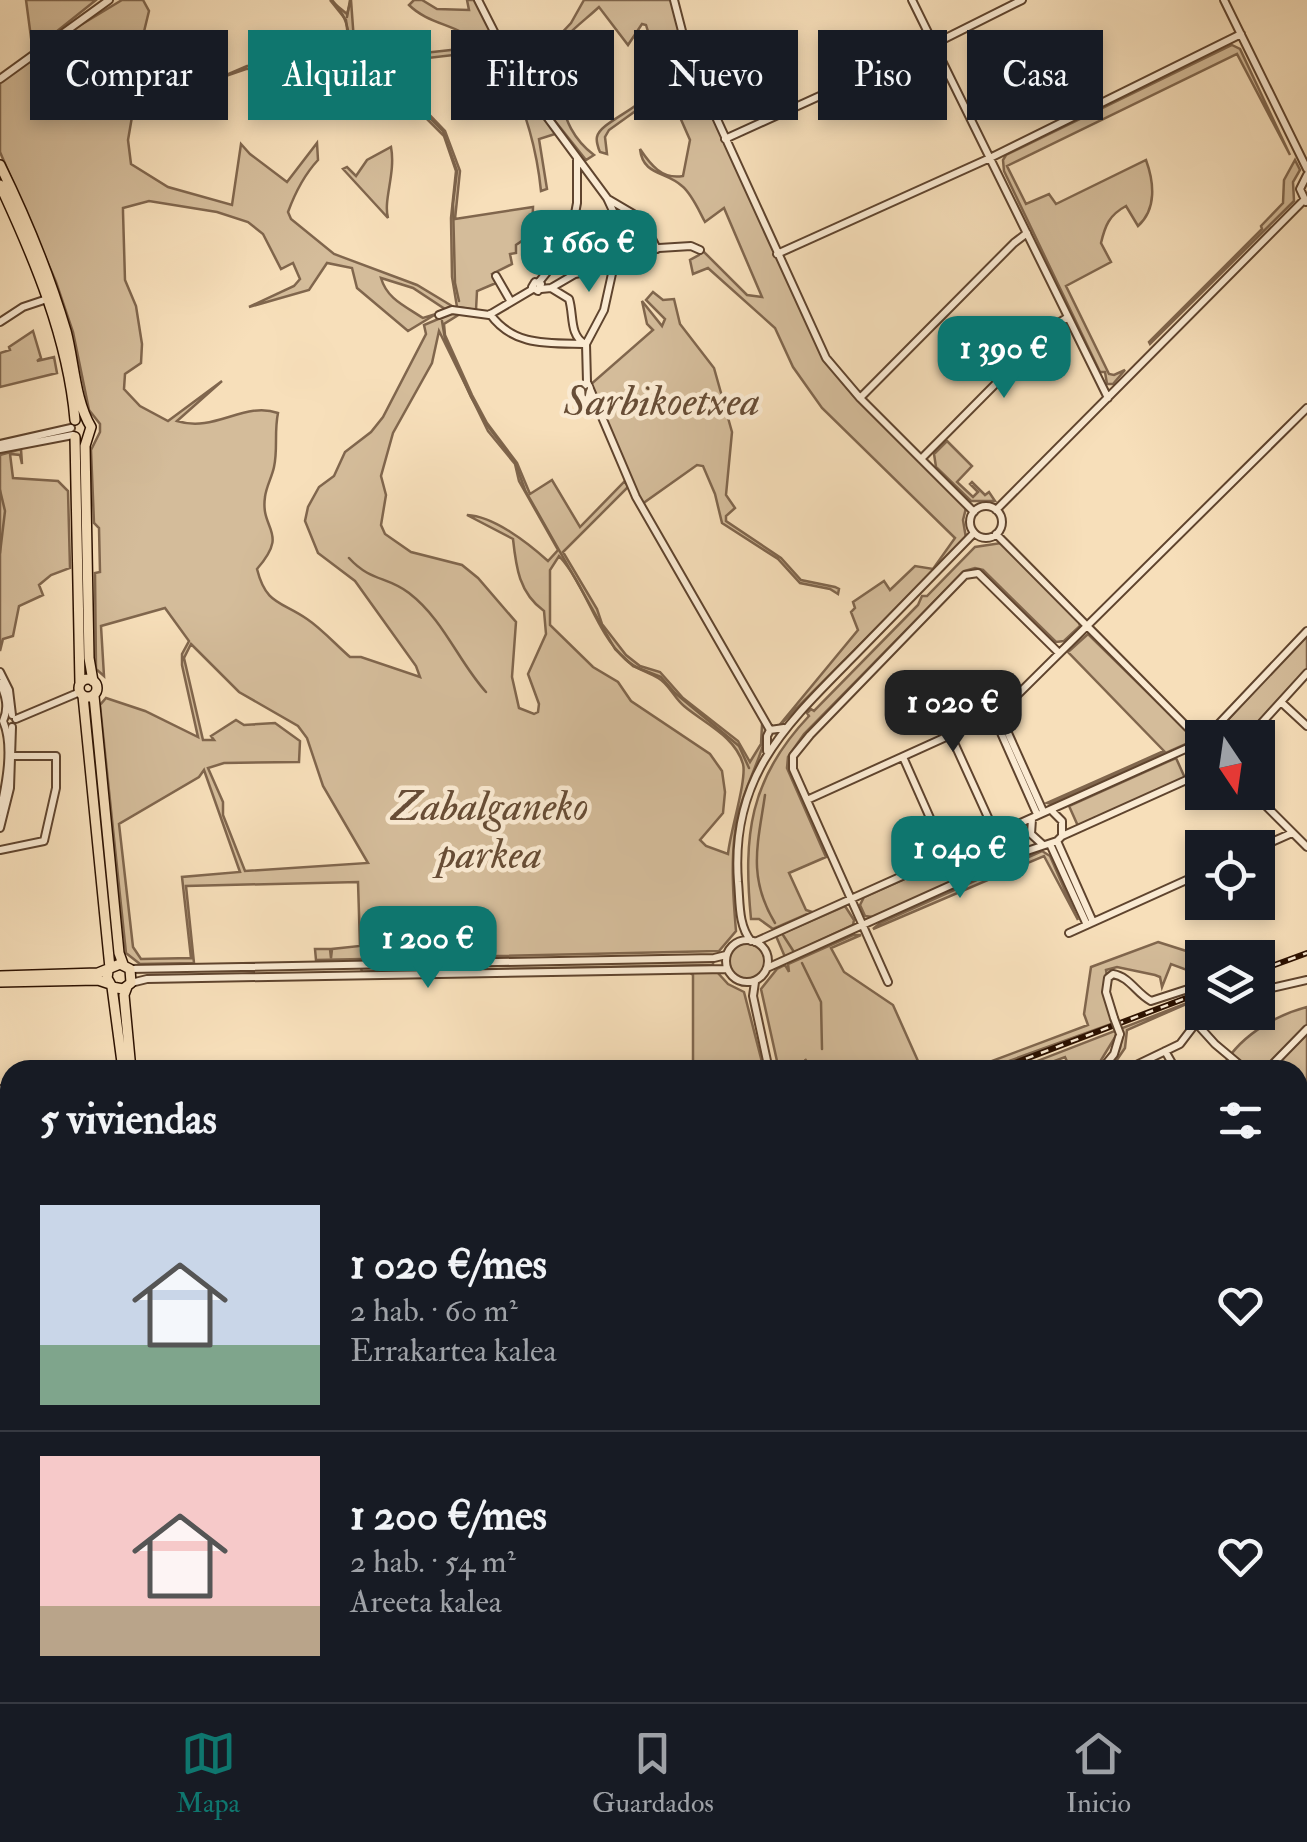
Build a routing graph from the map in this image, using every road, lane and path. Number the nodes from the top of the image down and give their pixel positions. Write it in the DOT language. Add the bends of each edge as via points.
graph roads {
  1 [pos="110,0"];
  2 [pos="478,0"];
  3 [pos="674,0"];
  4 [pos="912,0"];
  5 [pos="1022,0"];
  6 [pos="1224,0"];
  7 [pos="927,30"];
  8 [pos="1241,34"];
  9 [pos="947,38"];
  10 [pos="947,70"];
  11 [pos="0,79"];
  12 [pos="818,97"];
  13 [pos="725,139"];
  14 [pos="578,157"];
  15 [pos="990,158"];
  16 [pos="0,165"];
  17 [pos="1307,172"];
  18 [pos="0,184"];
  19 [pos="607,198"];
  20 [pos="1306,201"];
  21 [pos="1028,234"];
  22 [pos="657,249"];
  23 [pos="700,250"];
  24 [pos="620,251"];
  25 [pos="563,254"];
  26 [pos="777,254"];
  27 [pos="615,266"];
  28 [pos="496,276"];
  29 [pos="537,287"];
  30 [pos="551,288"];
  31 [pos="47,299"];
  32 [pos="511,302"];
  33 [pos="490,314"];
  34 [pos="439,315"];
  35 [pos="1068,317"];
  36 [pos="0,322"];
  37 [pos="586,344"];
  38 [pos="860,398"];
  39 [pos="1108,398"];
  40 [pos="1307,408"];
  41 [pos="76,428"];
  42 [pos="88,436"];
  43 [pos="0,447"];
  44 [pos="921,459"];
  45 [pos="996,510"];
  46 [pos="974,512"];
  47 [pos="974,533"];
  48 [pos="996,534"];
  49 [pos="1087,626"];
  50 [pos="1307,631"];
  51 [pos="1059,653"];
  52 [pos="0,672"];
  53 [pos="1307,673"];
  54 [pos="0,682"];
  55 [pos="84,692"];
  56 [pos="1281,702"];
  57 [pos="996,715"];
  58 [pos="1222,720"];
  59 [pos="1264,720"];
  60 [pos="8,722"];
  61 [pos="1185,726"];
  62 [pos="1307,726"];
  63 [pos="784,728"];
  64 [pos="770,730"];
  65 [pos="951,736"];
  66 [pos="1185,749"];
  67 [pos="767,752"];
  68 [pos="12,756"];
  69 [pos="903,757"];
  70 [pos="1185,781"];
  71 [pos="807,800"];
  72 [pos="1270,810"];
  73 [pos="0,812"];
  74 [pos="1041,814"];
  75 [pos="991,824"];
  76 [pos="0,828"];
  77 [pos="1292,833"];
  78 [pos="1275,840"];
  79 [pos="1053,841"];
  80 [pos="942,845"];
  81 [pos="1307,847"];
  82 [pos="0,850"];
  83 [pos="1185,881"];
  84 [pos="852,900"];
  85 [pos="863,924"];
  86 [pos="1090,924"];
  87 [pos="742,928"];
  88 [pos="1069,933"];
  89 [pos="753,941"];
  90 [pos="735,944"];
  91 [pos="726,955"];
  92 [pos="127,966"];
  93 [pos="767,968"];
  94 [pos="726,969"];
  95 [pos="109,970"];
  96 [pos="0,979"];
  97 [pos="1307,980"];
  98 [pos="755,981"];
  99 [pos="888,982"];
  100 [pos="744,983"];
  101 [pos="128,985"];
  102 [pos="111,986"];
  103 [pos="1275,987"];
  104 [pos="1185,990"];
  105 [pos="753,996"];
  106 [pos="1191,1030"];
  107 [pos="1202,1030"];
  108 [pos="1307,1030"];
  109 [pos="1165,1051"];
  110 [pos="121,1060"];
  111 [pos="130,1060"];
  112 [pos="767,1060"];
  113 [pos="1110,1060"];
  114 [pos="1147,1060"];
  115 [pos="1170,1060"];
  116 [pos="1234,1060"];
  117 [pos="1277,1060"];
  1 -- 11 [label="street"];
  2 -- 14 [label="street" via="516,75"];
  3 -- 13 [label="street" via="681,38"];
  4 -- 7 [label="street"];
  5 -- 9 [label="street"];
  6 -- 8 [label="street"];
  8 -- 15 [label="street"];
  8 -- 17 [label="street"];
  10 -- 15 [label="street"];
  12 -- 13 [label="street"];
  13 -- 26 [label="street"];
  14 -- 19 [label="street"];
  14 -- 25 [label="street" via="577,203"];
  15 -- 21 [label="street"];
  15 -- 26 [label="street"];
  16 -- 41 [label="main road" via="60,310"];
  17 -- 20 [label="street" via="1300,185"];
  18 -- 31 [label="main road"];
  19 -- 22 [label="street" via="642,220"];
  19 -- 24 [label="street"];
  20 -- 39 [label="street"];
  21 -- 35 [label="street"];
  21 -- 38 [label="street"];
  22 -- 23 [label="street"];
  22 -- 24 [label="street"];
  24 -- 25 [label="street"];
  24 -- 27 [label="street"];
  25 -- 29 [label="street"];
  26 -- 38 [label="street" via="825,357"];
  27 -- 30 [label="street" via="575,274"];
  27 -- 37 [label="street" via="604,310"];
  28 -- 32 [label="street"];
  29 -- 30 [label="street"];
  29 -- 32 [label="street"];
  30 -- 37 [label="street" via="569,300 577,340"];
  31 -- 36 [label="street"];
  31 -- 41 [label="main road"];
  32 -- 33 [label="street"];
  33 -- 34 [label="street"];
  33 -- 37 [label="street" via="503,332 533,342"];
  35 -- 39 [label="street"];
  35 -- 44 [label="street"];
  37 -- 64 [label="street" via="586,382 627,481"];
  38 -- 44 [label="street"];
  39 -- 45 [label="street"];
  40 -- 49 [label="street"];
  41 -- 42 [label="main road"];
  41 -- 42 [label="main road" via="91,427"];
  41 -- 43 [label="street"];
  41 -- 55 [label="main road"];
  42 -- 55 [label="main road" via="89,658 98,690"];
  44 -- 46 [label="street"];
  45 -- 46 [label="street"];
  45 -- 48 [label="street"];
  46 -- 47 [label="street"];
  47 -- 48 [label="street"];
  47 -- 63 [label="street"];
  48 -- 49 [label="street"];
  49 -- 51 [label="street"];
  49 -- 61 [label="street"];
  50 -- 58 [label="street"];
  51 -- 57 [label="street"];
  51 -- 71 [label="street" via="978,573 965,575 798,748 791,764"];
  52 -- 60 [label="street" via="9,690"];
  53 -- 56 [label="street"];
  54 -- 60 [label="street"];
  55 -- 60 [label="street"];
  55 -- 92 [label="main road"];
  55 -- 95 [label="main road"];
  56 -- 59 [label="street"];
  56 -- 62 [label="street"];
  57 -- 65 [label="street"];
  57 -- 74 [label="street"];
  60 -- 68 [label="street"];
  60 -- 73 [label="street"];
  63 -- 64 [label="street"];
  63 -- 67 [label="street"];
  64 -- 67 [label="street"];
  65 -- 69 [label="street"];
  65 -- 75 [label="street"];
  66 -- 74 [label="street"];
  67 -- 87 [label="street" via="740,825"];
  68 -- 76 [label="street"];
  68 -- 82 [label="street" via="56,756 56,788 44,841"];
  69 -- 71 [label="street"];
  69 -- 80 [label="street"];
  70 -- 79 [label="street"];
  71 -- 84 [label="street"];
  72 -- 77 [label="street"];
  74 -- 79 [label="street" via="1062,821"];
  74 -- 79 [label="street" via="1031,834"];
  74 -- 84 [label="street"];
  77 -- 78 [label="street"];
  77 -- 81 [label="street"];
  79 -- 85 [label="street"];
  79 -- 86 [label="street"];
  83 -- 86 [label="street"];
  84 -- 85 [label="street"];
  84 -- 89 [label="street"];
  85 -- 93 [label="street"];
  85 -- 99 [label="street"];
  86 -- 88 [label="street"];
  87 -- 89 [label="street"];
  87 -- 90 [label="street"];
  89 -- 90 [label="street"];
  89 -- 93 [label="street" via="766,952"];
  90 -- 91 [label="street"];
  91 -- 92 [label="street"];
  91 -- 94 [label="street"];
  92 -- 95 [label="main road"];
  92 -- 101 [label="main road"];
  93 -- 98 [label="street"];
  94 -- 100 [label="street"];
  94 -- 101 [label="street" via="147,979"];
  95 -- 96 [label="main road"];
  95 -- 102 [label="main road"];
  96 -- 102 [label="main road" via="98,980"];
  97 -- 103 [label="street"];
  98 -- 100 [label="street"];
  98 -- 105 [label="street"];
  100 -- 105 [label="street"];
  101 -- 102 [label="main road"];
  101 -- 111 [label="main road"];
  102 -- 110 [label="main road"];
  104 -- 113 [label="street, bridge" via="1151,1001 1126,979 1108,978 1120,1034"];
  105 -- 112 [label="street"];
  106 -- 109 [label="street"];
  107 -- 116 [label="street"];
  108 -- 117 [label="street"];
  109 -- 114 [label="street"];
  109 -- 115 [label="street"];
}
